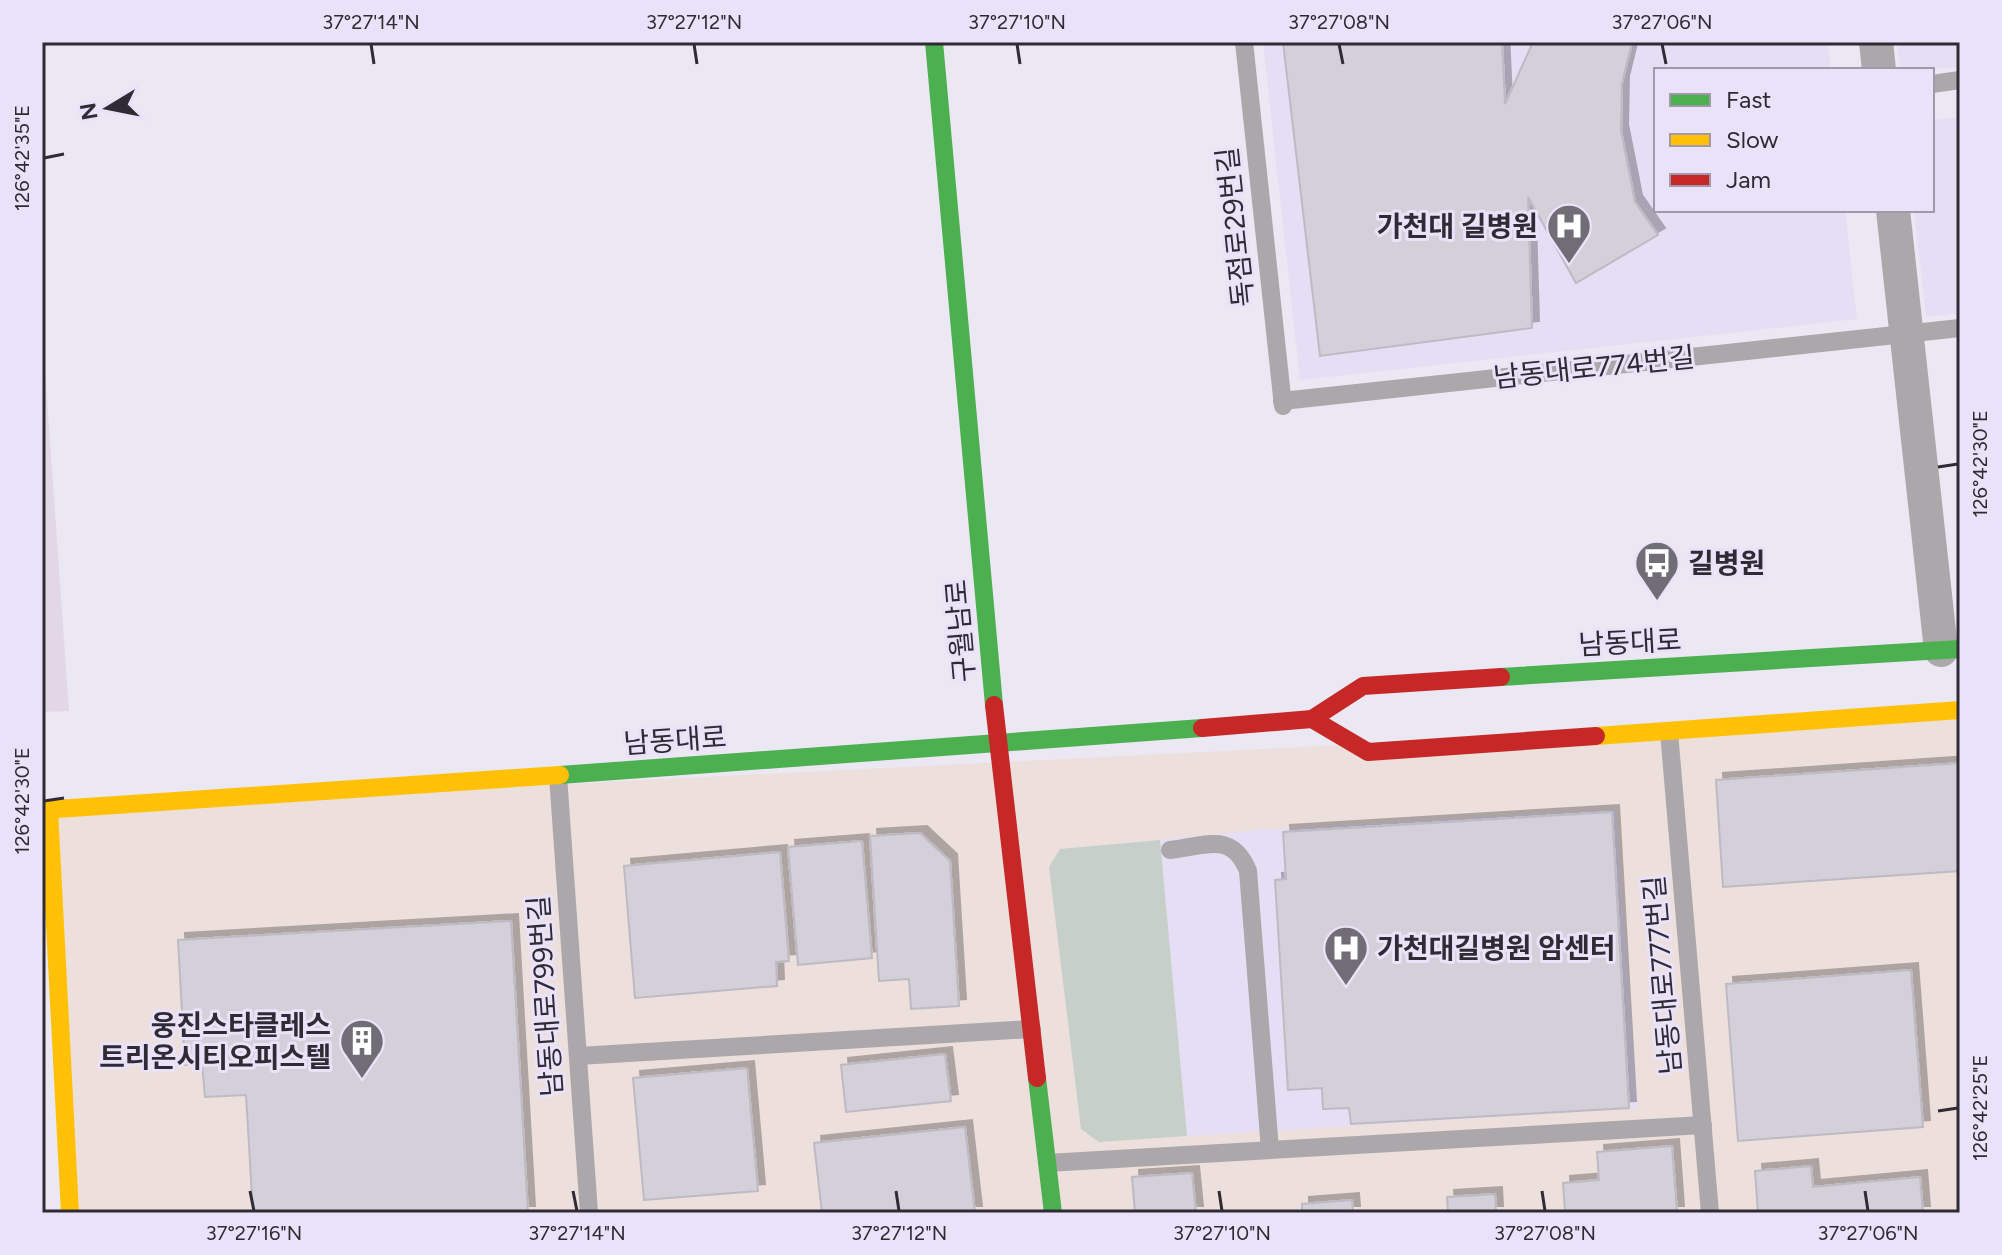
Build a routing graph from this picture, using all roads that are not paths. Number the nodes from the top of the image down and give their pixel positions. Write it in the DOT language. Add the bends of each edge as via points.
graph roads {
  1 [pos="934,42"];
  2 [pos="1244,42"];
  3 [pos="1876,42"];
  4 [pos="1879,68"];
  5 [pos="1960,80"];
  6 [pos="1934,84"];
  7 [pos="1893,212"];
  8 [pos="1960,328"];
  9 [pos="1906,334"];
  10 [pos="1283,403"];
  11 [pos="1951,650"];
  12 [pos="1960,710"];
  13 [pos="1312,719"];
  14 [pos="1669,732"];
  15 [pos="998,746"];
  16 [pos="558,776"];
  17 [pos="45,810"];
  18 [pos="1170,850"];
  19 [pos="1032,1029"];
  20 [pos="578,1056"];
  21 [pos="1703,1125"];
  22 [pos="1270,1150"];
  23 [pos="1047,1163"];
  24 [pos="70,1213"];
  25 [pos="589,1213"];
  26 [pos="1053,1213"];
  27 [pos="1710,1213"];
  1 -- 15 [label="main road, 구월남로"];
  2 -- 10 [label="lane, 독점로29번길"];
  3 -- 4 [label="street"];
  5 -- 6 [label="lane"];
  7 -- 9 [label="street"];
  8 -- 9 [label="lane, 남동대로774번길"];
  9 -- 10 [label="lane, 남동대로774번길"];
  9 -- 11 [label="street"];
  11 -- 13 [label="main road, 남동대로" via="1363,686"];
  12 -- 14 [label="main road"];
  13 -- 14 [label="main road" via="1368,752"];
  13 -- 15 [label="main road, 남동대로"];
  14 -- 21 [label="lane, 남동대로777번길"];
  15 -- 16 [label="main road, 남동대로"];
  15 -- 19 [label="main road, 구월남로"];
  16 -- 17 [label="main road, 남동대로"];
  16 -- 20 [label="lane, 남동대로799번길"];
  17 -- 24 [label="main road"];
  18 -- 22 [label="lane" via="1225,843 1240,853 1248,871"];
  19 -- 20 [label="lane"];
  19 -- 23 [label="main road, 구월남로"];
  20 -- 25 [label="lane, 남동대로799번길"];
  21 -- 22 [label="lane"];
  21 -- 27 [label="lane, 남동대로777번길"];
  22 -- 23 [label="lane"];
  23 -- 26 [label="main road, 구월남로"];
}
